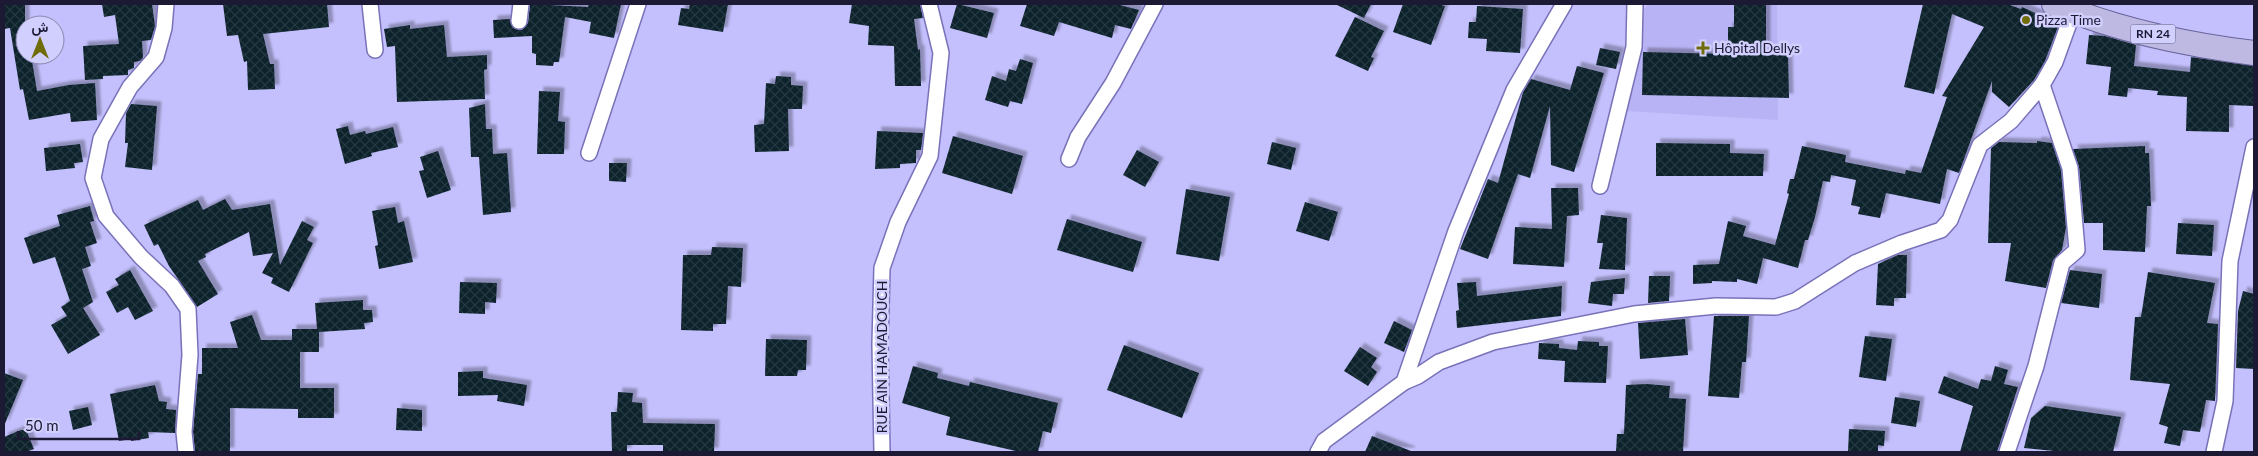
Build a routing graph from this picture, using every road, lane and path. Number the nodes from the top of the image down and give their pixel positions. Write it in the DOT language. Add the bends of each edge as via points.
graph roads {
  1 [pos="166,4"];
  2 [pos="370,4"];
  3 [pos="521,4"];
  4 [pos="638,4"];
  5 [pos="929,4"];
  6 [pos="1155,4"];
  7 [pos="1564,4"];
  8 [pos="1635,4"];
  9 [pos="2064,8"];
  10 [pos="519,21"];
  11 [pos="375,50"];
  12 [pos="2254,53"];
  13 [pos="2042,85"];
  14 [pos="2254,146"];
  15 [pos="589,153"];
  16 [pos="1069,159"];
  17 [pos="1600,186"];
  18 [pos="1404,382"];
  19 [pos="186,452"];
  20 [pos="882,452"];
  21 [pos="1318,452"];
  22 [pos="2007,452"];
  23 [pos="2214,452"];
  1 -- 19 [label="street" via="156,57 130,87 101,139 93,178 106,216 141,257 172,286 188,309 190,355 184,432"];
  2 -- 11 [label="street"];
  3 -- 10 [label="street"];
  4 -- 15 [label="street"];
  5 -- 20 [label="street, RUE AIN HAMADOUCH" via="941,53 930,156 898,222 882,268"];
  6 -- 16 [label="street" via="1113,83 1078,137"];
  7 -- 18 [label="street" via="1514,90 1456,231"];
  8 -- 17 [label="street" via="1634,47"];
  9 -- 12 [label="main road, RN 24" via="2199,46"];
  9 -- 13 [label="street" via="2055,62"];
  13 -- 18 [label="street" via="2012,121 1980,145 1950,220 1941,230 1855,263 1795,301 1776,307 1716,306 1634,314 1492,342 1439,362"];
  13 -- 22 [label="street" via="2070,168 2077,250 2062,263 2036,366"];
  14 -- 23 [label="street" via="2230,261 2225,401"];
  18 -- 21 [label="street" via="1324,441"];
}
